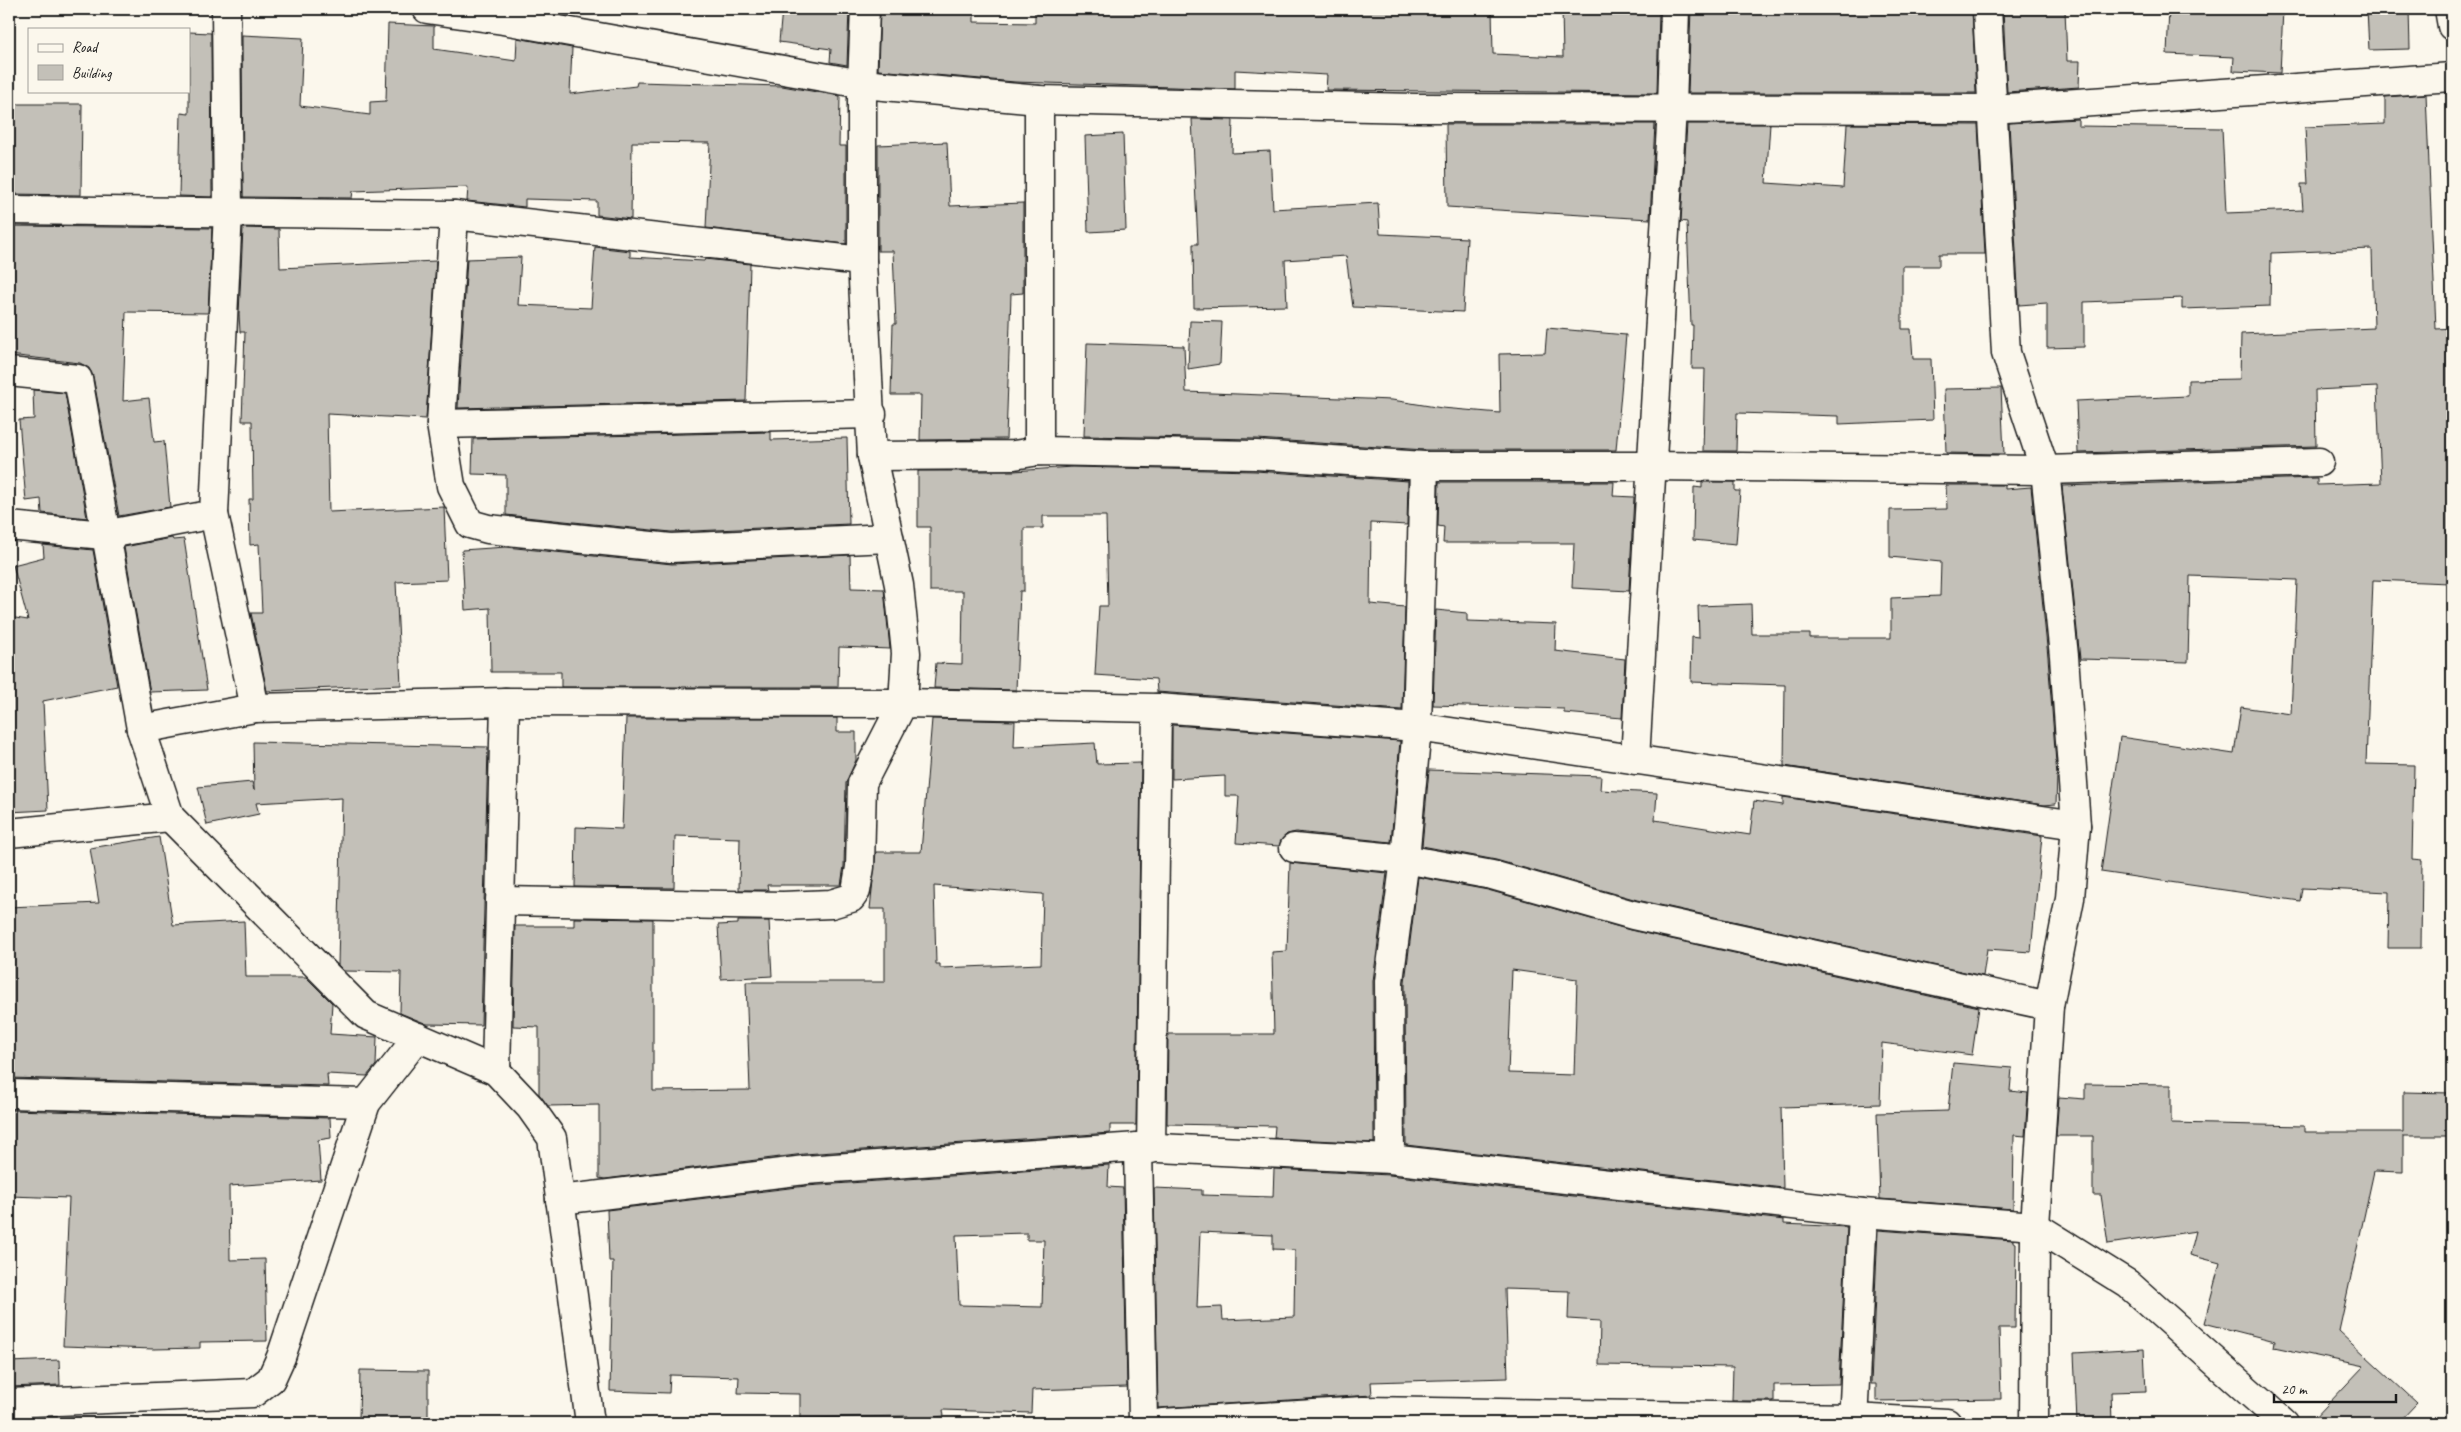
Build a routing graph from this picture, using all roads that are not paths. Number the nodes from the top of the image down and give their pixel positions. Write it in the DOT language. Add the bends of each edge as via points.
graph roads {
  1 [pos="226,9"];
  2 [pos="427,9"];
  3 [pos="865,9"];
  4 [pos="1675,9"];
  5 [pos="1987,9"];
  6 [pos="2449,9"];
  7 [pos="2452,26"];
  8 [pos="2452,77"];
  9 [pos="862,84"];
  10 [pos="1039,100"];
  11 [pos="1672,108"];
  12 [pos="1992,109"];
  13 [pos="9,210"];
  14 [pos="228,211"];
  15 [pos="454,215"];
  16 [pos="862,261"];
  17 [pos="9,372"];
  18 [pos="872,414"];
  19 [pos="440,424"];
  20 [pos="1039,451"];
  21 [pos="872,456"];
  22 [pos="2319,462"];
  23 [pos="1424,466"];
  24 [pos="1650,466"];
  25 [pos="2045,470"];
  26 [pos="214,514"];
  27 [pos="9,526"];
  28 [pos="104,535"];
  29 [pos="889,538"];
  30 [pos="505,702"];
  31 [pos="903,703"];
  32 [pos="255,708"];
  33 [pos="1157,708"];
  34 [pos="1417,727"];
  35 [pos="141,729"];
  36 [pos="1635,760"];
  37 [pos="170,817"];
  38 [pos="2076,825"];
  39 [pos="9,833"];
  40 [pos="1294,848"];
  41 [pos="1405,859"];
  42 [pos="500,901"];
  43 [pos="2049,1006"];
  44 [pos="418,1037"];
  45 [pos="496,1071"];
  46 [pos="9,1094"];
  47 [pos="366,1102"];
  48 [pos="1145,1148"];
  49 [pos="1390,1159"];
  50 [pos="560,1200"];
  51 [pos="1863,1214"];
  52 [pos="2034,1226"];
  53 [pos="9,1404"];
  54 [pos="1365,1417"];
  55 [pos="1853,1421"];
  56 [pos="590,1423"];
  57 [pos="1142,1423"];
  58 [pos="1162,1423"];
  59 [pos="1947,1423"];
  60 [pos="2034,1423"];
  61 [pos="2284,1423"];
  1 -- 14 [label="street"];
  2 -- 9 [label="street"];
  3 -- 9 [label="street"];
  4 -- 11 [label="street"];
  5 -- 12 [label="street"];
  6 -- 7 [label="street"];
  8 -- 12 [label="street"];
  9 -- 10 [label="street"];
  9 -- 16 [label="street"];
  10 -- 11 [label="street" via="1417,108"];
  10 -- 20 [label="street"];
  11 -- 12 [label="street"];
  11 -- 24 [label="street"];
  12 -- 25 [label="street" via="2006,353"];
  13 -- 14 [label="street"];
  14 -- 15 [label="street"];
  14 -- 26 [label="street"];
  15 -- 16 [label="street"];
  15 -- 19 [label="street"];
  16 -- 18 [label="street"];
  17 -- 28 [label="street" via="78,379"];
  18 -- 19 [label="street"];
  18 -- 21 [label="street"];
  19 -- 29 [label="street" via="451,486 470,524 488,529 671,548"];
  20 -- 21 [label="street" via="1014,455"];
  20 -- 23 [label="street" via="1256,455"];
  21 -- 29 [label="street"];
  22 -- 25 [label="street"];
  23 -- 24 [label="street"];
  23 -- 34 [label="street"];
  24 -- 25 [label="street"];
  24 -- 36 [label="street"];
  25 -- 38 [label="street" via="2064,656"];
  26 -- 28 [label="street"];
  26 -- 32 [label="street"];
  27 -- 28 [label="street"];
  28 -- 35 [label="street"];
  29 -- 31 [label="street" via="905,628"];
  30 -- 31 [label="street"];
  30 -- 32 [label="street"];
  30 -- 42 [label="street"];
  31 -- 33 [label="street"];
  31 -- 42 [label="street" via="862,783 860,866 852,898 831,904 783,906"];
  32 -- 35 [label="street"];
  33 -- 34 [label="street"];
  33 -- 48 [label="street"];
  34 -- 36 [label="street"];
  34 -- 41 [label="street"];
  35 -- 37 [label="street"];
  36 -- 38 [label="street"];
  37 -- 39 [label="street"];
  37 -- 44 [label="street" via="366,1015"];
  38 -- 43 [label="street" via="2070,898"];
  40 -- 41 [label="street"];
  41 -- 43 [label="street" via="1492,875 1633,915"];
  41 -- 49 [label="street" via="1389,981"];
  42 -- 45 [label="street"];
  43 -- 52 [label="street"];
  44 -- 45 [label="street"];
  44 -- 47 [label="street"];
  45 -- 50 [label="street" via="530,1107 552,1138"];
  46 -- 47 [label="street"];
  47 -- 53 [label="street" via="271,1379 253,1393"];
  48 -- 49 [label="street"];
  48 -- 50 [label="street" via="805,1170"];
  48 -- 57 [label="street"];
  49 -- 51 [label="street"];
  50 -- 56 [label="street"];
  51 -- 52 [label="street"];
  51 -- 55 [label="street"];
  52 -- 60 [label="street"];
  52 -- 61 [label="street" via="2128,1284"];
  54 -- 55 [label="street"];
  54 -- 58 [label="street"];
  55 -- 59 [label="street"];
}
